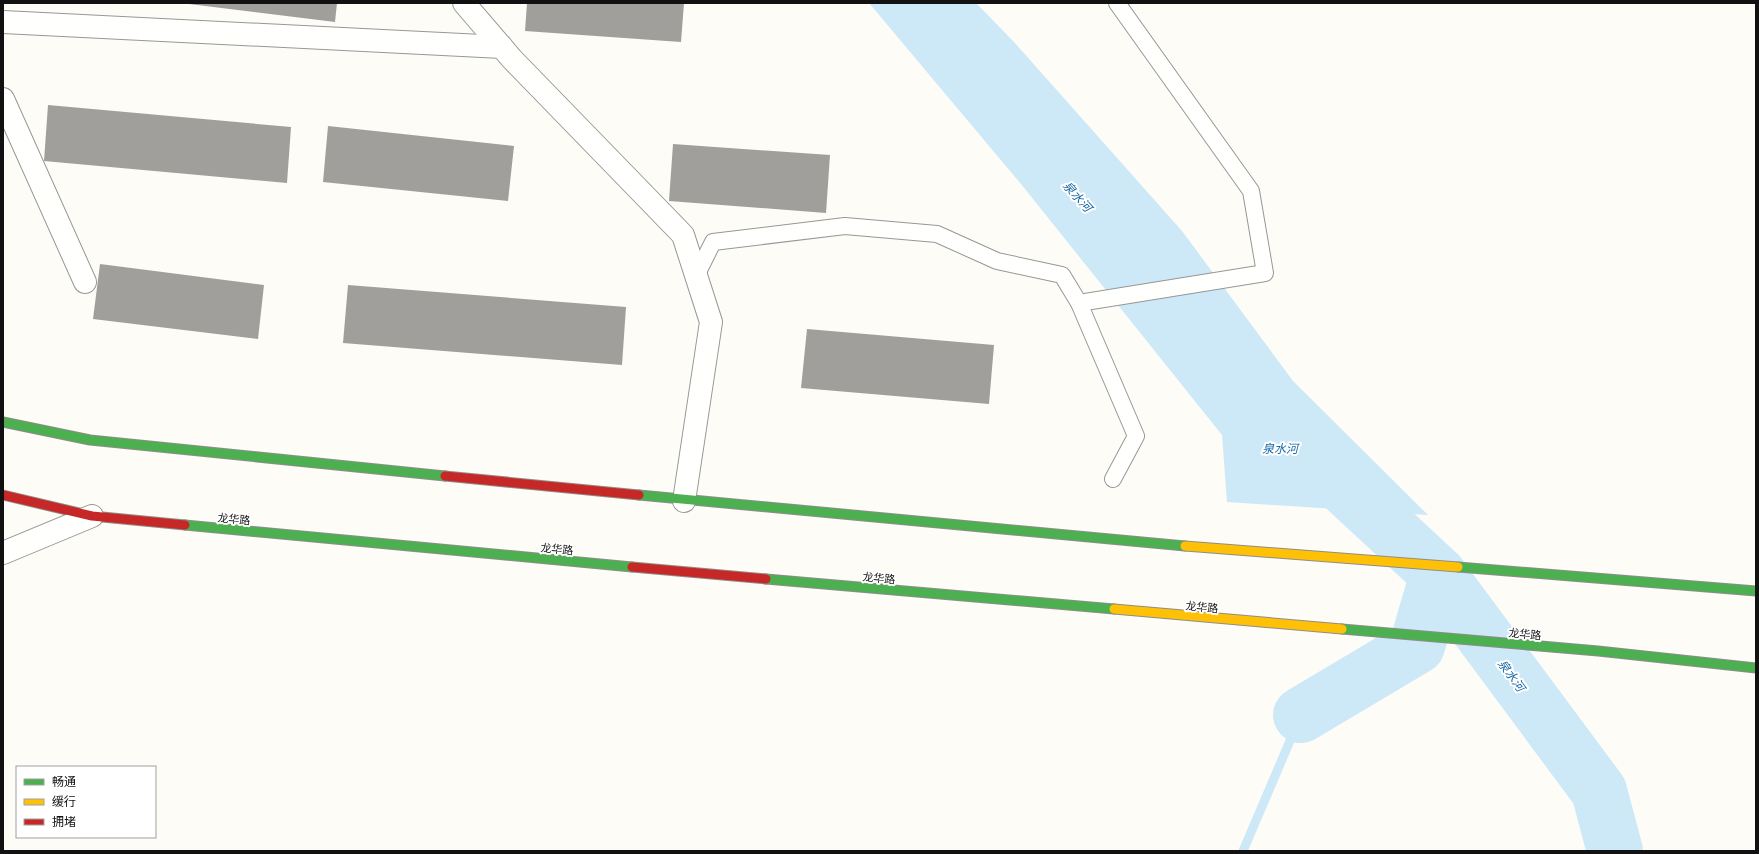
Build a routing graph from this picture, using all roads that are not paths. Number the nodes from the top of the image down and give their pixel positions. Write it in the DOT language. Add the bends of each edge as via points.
graph roads {
  1 [pos="464,3"];
  2 [pos="1117,3"];
  3 [pos="3,22"];
  4 [pos="502,47"];
  5 [pos="3,99"];
  6 [pos="696,276"];
  7 [pos="85,282"];
  8 [pos="1079,303"];
  9 [pos="3,422"];
  10 [pos="1113,479"];
  11 [pos="3,495"];
  12 [pos="684,501"];
  13 [pos="92,516"];
  14 [pos="3,553"];
  15 [pos="1756,591"];
  16 [pos="1756,668"];
  1 -- 4 [label="street"];
  2 -- 8 [label="lane" via="1251,191 1264,273"];
  3 -- 4 [label="street"];
  4 -- 6 [label="street" via="683,235"];
  5 -- 7 [label="street"];
  6 -- 8 [label="lane" via="713,242 845,226 937,234 997,261 1062,275"];
  6 -- 12 [label="street" via="711,322"];
  8 -- 10 [label="lane" via="1136,436"];
  9 -- 12 [label="street" via="90,440"];
  11 -- 13 [label="street, 龙华路"];
  12 -- 15 [label="street" via="1222,549"];
  13 -- 14 [label="street"];
  13 -- 16 [label="street, 龙华路" via="1251,622 1598,651"];
}
